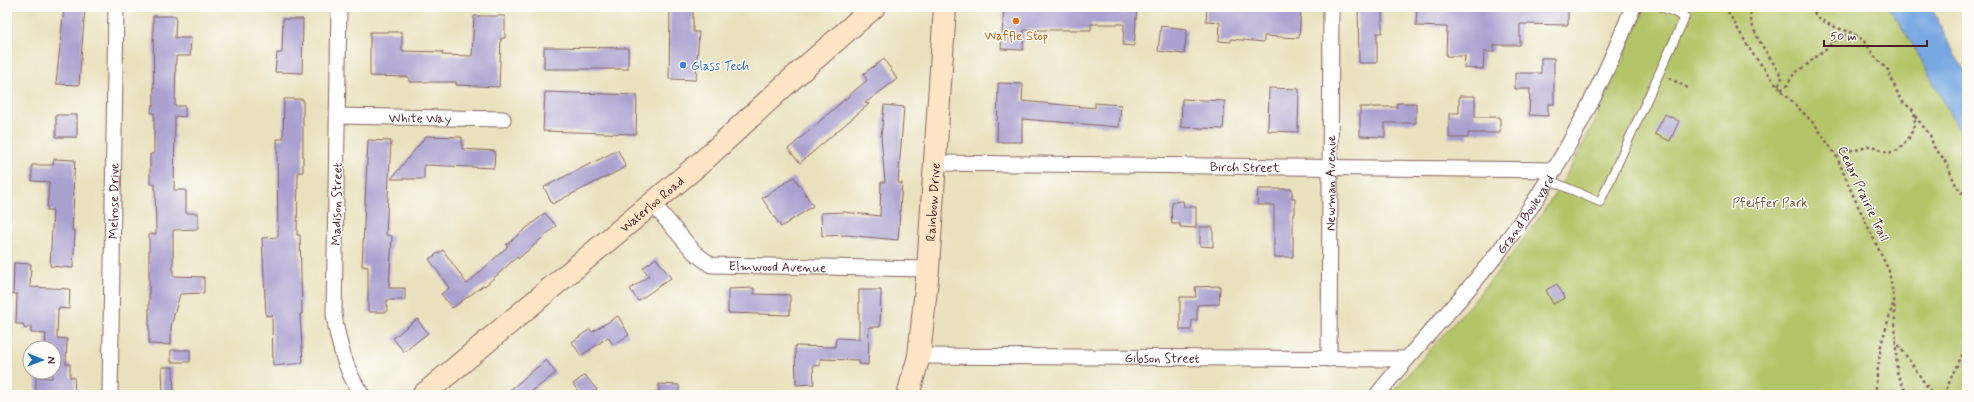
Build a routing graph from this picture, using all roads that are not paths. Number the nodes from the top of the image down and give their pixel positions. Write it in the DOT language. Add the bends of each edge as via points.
graph roads {
  1 [pos="116,7"];
  2 [pos="339,7"];
  3 [pos="874,7"];
  4 [pos="945,7"];
  5 [pos="1332,7"];
  6 [pos="1633,7"];
  7 [pos="1662,7"];
  8 [pos="338,116"];
  9 [pos="503,119"];
  10 [pos="935,163"];
  11 [pos="1330,168"];
  12 [pos="1552,175"];
  13 [pos="653,204"];
  14 [pos="928,269"];
  15 [pos="919,356"];
  16 [pos="1330,359"];
  17 [pos="1405,359"];
  18 [pos="110,395"];
  19 [pos="362,395"];
  20 [pos="423,395"];
  21 [pos="908,395"];
  22 [pos="1377,395"];
  1 -- 18 [label="street, Melrose Drive"];
  2 -- 8 [label="street, Madison Street"];
  3 -- 13 [label="main road, Waterloo Road"];
  4 -- 10 [label="main road, Rainbow Drive"];
  5 -- 11 [label="street, Newman Avenue"];
  6 -- 12 [label="street, Grand Boulevard" via="1599,86"];
  7 -- 12 [label="lane" via="1685,17 1600,202"];
  8 -- 9 [label="street, White Way"];
  8 -- 19 [label="street, Madison Street" via="334,314 342,354"];
  10 -- 11 [label="street, Birch Street"];
  10 -- 14 [label="main road, Rainbow Drive"];
  11 -- 12 [label="street, Birch Street"];
  11 -- 16 [label="street, Newman Avenue"];
  12 -- 17 [label="street, Grand Boulevard" via="1500,250"];
  13 -- 14 [label="street, Elmwood Avenue" via="695,253 711,265"];
  13 -- 20 [label="main road, Waterloo Road"];
  14 -- 15 [label="main road, Rainbow Drive"];
  15 -- 16 [label="street, Gibson Street"];
  15 -- 21 [label="main road, Rainbow Drive"];
  16 -- 17 [label="street, Gibson Street"];
  17 -- 22 [label="street, Grand Boulevard"];
}
